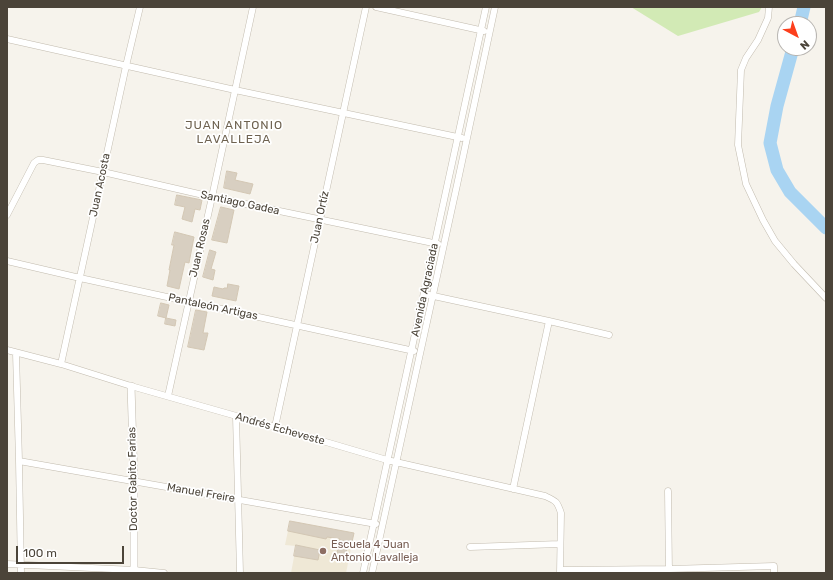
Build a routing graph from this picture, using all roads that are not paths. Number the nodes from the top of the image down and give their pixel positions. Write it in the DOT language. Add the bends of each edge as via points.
graph roads {
  1 [pos="140,7"];
  2 [pos="253,7"];
  3 [pos="366,7"];
  4 [pos="376,7"];
  5 [pos="486,7"];
  6 [pos="494,7"];
  7 [pos="769,7"];
  8 [pos="482,30"];
  9 [pos="489,32"];
  10 [pos="7,39"];
  11 [pos="126,66"];
  12 [pos="235,90"];
  13 [pos="343,113"];
  14 [pos="458,137"];
  15 [pos="466,138"];
  16 [pos="104,172"];
  17 [pos="212,197"];
  18 [pos="7,215"];
  19 [pos="320,219"];
  20 [pos="435,243"];
  21 [pos="444,245"];
  22 [pos="7,261"];
  23 [pos="80,278"];
  24 [pos="424,294"];
  25 [pos="432,296"];
  26 [pos="826,298"];
  27 [pos="188,301"];
  28 [pos="549,321"];
  29 [pos="297,325"];
  30 [pos="610,335"];
  31 [pos="7,350"];
  32 [pos="412,350"];
  33 [pos="420,352"];
  34 [pos="16,353"];
  35 [pos="61,364"];
  36 [pos="131,386"];
  37 [pos="168,396"];
  38 [pos="236,416"];
  39 [pos="275,427"];
  40 [pos="387,460"];
  41 [pos="19,461"];
  42 [pos="395,462"];
  43 [pos="134,481"];
  44 [pos="513,489"];
  45 [pos="668,491"];
  46 [pos="238,500"];
  47 [pos="374,523"];
  48 [pos="382,525"];
  49 [pos="560,544"];
  50 [pos="470,547"];
  51 [pos="7,564"];
  52 [pos="21,564"];
  53 [pos="669,571"];
  54 [pos="134,572"];
  55 [pos="560,572"];
  56 [pos="21,573"];
  57 [pos="164,573"];
  58 [pos="240,573"];
  59 [pos="363,573"];
  60 [pos="372,573"];
  61 [pos="774,573"];
  1 -- 11 [label="street, Juan Acosta"];
  2 -- 12 [label="street, Juan Rosas"];
  3 -- 13 [label="street, Juan Ortíz"];
  4 -- 8 [label="street"];
  5 -- 8 [label="street, Avenida Agraciada"];
  6 -- 9 [label="street, Avenida Agraciada"];
  7 -- 26 [label="street" via="768,18 741,70 738,145 741,161 746,184 776,241"];
  8 -- 9 [label="street"];
  8 -- 14 [label="street, Avenida Agraciada"];
  9 -- 15 [label="street, Avenida Agraciada"];
  10 -- 11 [label="street"];
  11 -- 12 [label="street"];
  11 -- 16 [label="street, Juan Acosta"];
  12 -- 13 [label="street"];
  12 -- 17 [label="street, Juan Rosas"];
  13 -- 14 [label="street"];
  13 -- 19 [label="street, Juan Ortíz"];
  14 -- 15 [label="street"];
  14 -- 20 [label="street, Avenida Agraciada"];
  15 -- 21 [label="street, Avenida Agraciada"];
  16 -- 17 [label="street, Santiago Gadea"];
  16 -- 18 [label="street, Santiago Gadea" via="38,160 34,163"];
  16 -- 23 [label="street, Juan Acosta"];
  17 -- 19 [label="street, Santiago Gadea"];
  17 -- 27 [label="street, Juan Rosas"];
  19 -- 20 [label="street, Santiago Gadea"];
  19 -- 29 [label="street, Juan Ortíz"];
  20 -- 21 [label="street, Santiago Gadea"];
  20 -- 24 [label="street, Avenida Agraciada"];
  21 -- 25 [label="street, Avenida Agraciada"];
  22 -- 23 [label="street, Pantaleón Artigas"];
  23 -- 27 [label="street, Pantaleón Artigas"];
  23 -- 35 [label="street, Juan Acosta"];
  24 -- 25 [label="street"];
  24 -- 32 [label="street, Avenida Agraciada"];
  25 -- 28 [label="street"];
  25 -- 33 [label="street, Avenida Agraciada"];
  27 -- 29 [label="street, Pantaleón Artigas"];
  27 -- 37 [label="street, Juan Rosas"];
  28 -- 30 [label="street"];
  28 -- 44 [label="street"];
  29 -- 32 [label="street, Pantaleón Artigas"];
  29 -- 39 [label="street, Juan Ortíz"];
  31 -- 34 [label="street, Andrés Echeveste"];
  32 -- 33 [label="street, Pantaleón Artigas"];
  32 -- 40 [label="street, Avenida Agraciada"];
  33 -- 42 [label="street, Avenida Agraciada"];
  34 -- 35 [label="street, Andrés Echeveste"];
  34 -- 41 [label="street"];
  35 -- 36 [label="street, Andrés Echeveste"];
  36 -- 37 [label="street, Andrés Echeveste"];
  36 -- 43 [label="street, Doctor Gabito Farias"];
  37 -- 38 [label="street, Andrés Echeveste"];
  38 -- 39 [label="street, Andrés Echeveste"];
  38 -- 46 [label="street"];
  39 -- 40 [label="street, Andrés Echeveste"];
  40 -- 42 [label="street, Andrés Echeveste"];
  40 -- 47 [label="street, Avenida Agraciada"];
  41 -- 43 [label="street, Manuel Freire"];
  41 -- 52 [label="street"];
  42 -- 44 [label="street, Andrés Echeveste"];
  42 -- 48 [label="street, Avenida Agraciada"];
  43 -- 46 [label="street, Manuel Freire"];
  43 -- 54 [label="street, Doctor Gabito Farias"];
  44 -- 49 [label="street, Andrés Echeveste" via="555,500 561,513"];
  45 -- 53 [label="street"];
  46 -- 47 [label="street, Manuel Freire"];
  46 -- 58 [label="street"];
  47 -- 48 [label="street, Manuel Freire"];
  47 -- 59 [label="street, Avenida Agraciada"];
  48 -- 60 [label="street, Avenida Agraciada"];
  49 -- 50 [label="street"];
  49 -- 55 [label="street"];
  51 -- 52 [label="street"];
  52 -- 54 [label="street"];
  52 -- 56 [label="street"];
  53 -- 55 [label="street"];
  53 -- 61 [label="street" via="774,566"];
  54 -- 57 [label="street"];
}
